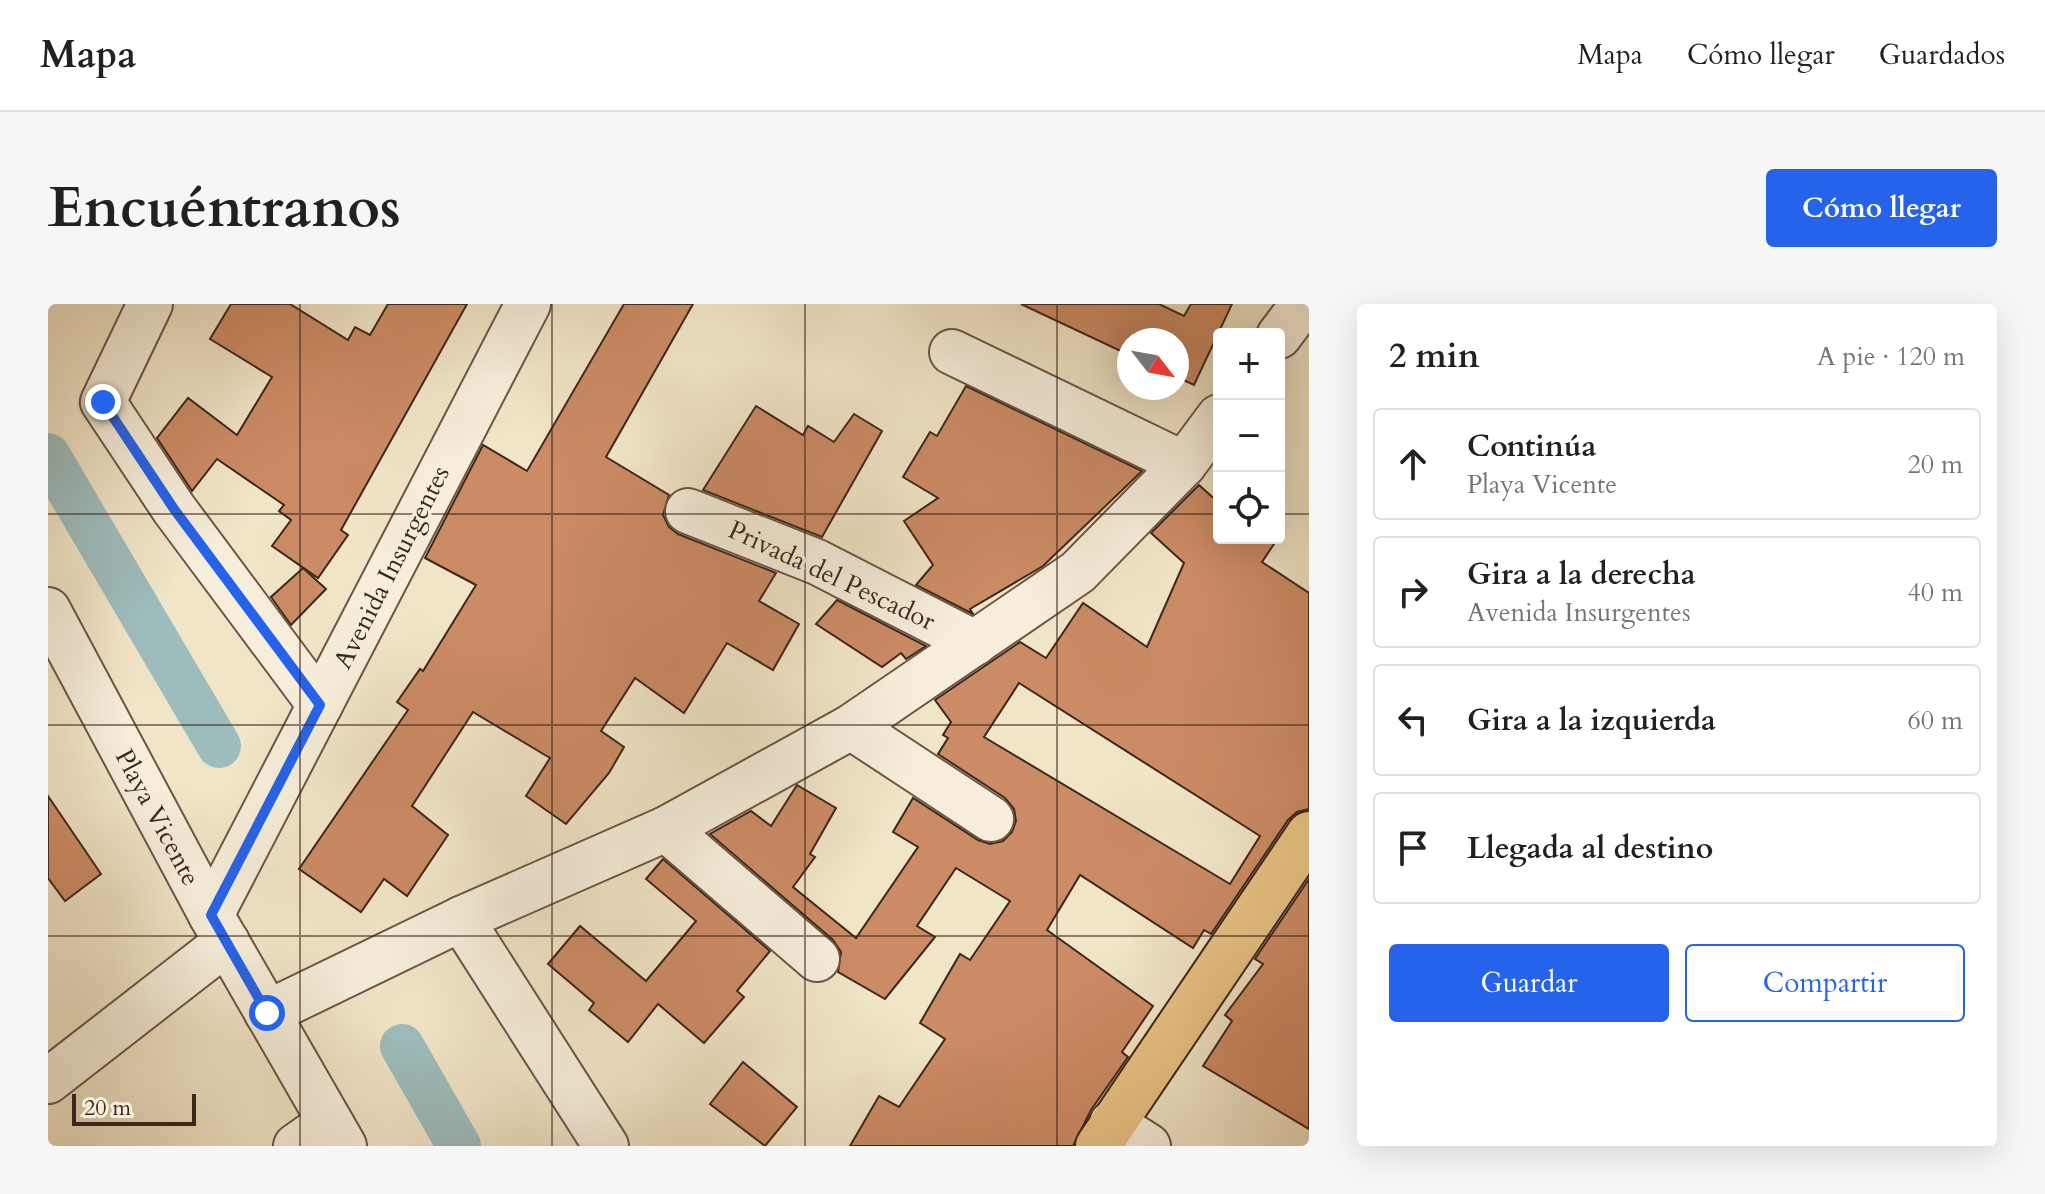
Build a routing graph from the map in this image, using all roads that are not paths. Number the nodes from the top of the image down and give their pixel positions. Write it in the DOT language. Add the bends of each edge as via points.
graph roads {
  1 [pos="150,304"];
  2 [pos="528,304"];
  3 [pos="1303,304"];
  4 [pos="1285,328"];
  5 [pos="952,352"];
  6 [pos="1213,425"];
  7 [pos="1184,464"];
  8 [pos="688,511"];
  9 [pos="48,610"];
  10 [pos="975,643"];
  11 [pos="320,705"];
  12 [pos="851,727"];
  13 [pos="991,819"];
  14 [pos="666,829"];
  15 [pos="1309,834"];
  16 [pos="461,919"];
  17 [pos="219,928"];
  18 [pos="817,959"];
  19 [pos="267,1013"];
  20 [pos="48,1081"];
  21 [pos="323,1138"];
  22 [pos="1119,1138"];
  23 [pos="606,1146"];
  1 -- 11 [label="street" via="103,402 174,509"];
  2 -- 11 [label="street, Avenida Insurgentes"];
  3 -- 4 [label="street"];
  5 -- 7 [label="street"];
  6 -- 7 [label="street"];
  7 -- 10 [label="street" via="1078,572"];
  8 -- 10 [label="street, Privada del Pescador" via="817,562"];
  9 -- 17 [label="street, Playa Vicente"];
  10 -- 12 [label="street"];
  11 -- 17 [label="street, Avenida Insurgentes"];
  12 -- 13 [label="street"];
  12 -- 14 [label="street"];
  14 -- 16 [label="street"];
  14 -- 18 [label="street"];
  15 -- 22 [label="main road"];
  16 -- 19 [label="street"];
  16 -- 23 [label="street"];
  17 -- 19 [label="street, Playa Vicente"];
  17 -- 20 [label="street"];
  19 -- 21 [label="street, Playa Vicente"];
}
